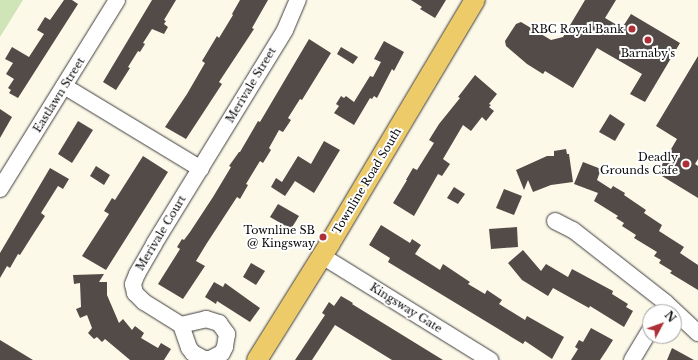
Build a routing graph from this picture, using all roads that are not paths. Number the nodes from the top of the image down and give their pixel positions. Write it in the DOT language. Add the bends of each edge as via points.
graph roads {
  1 [pos="117,0"];
  2 [pos="298,0"];
  3 [pos="475,0"];
  4 [pos="64,86"];
  5 [pos="201,169"];
  6 [pos="3,179"];
  7 [pos="555,221"];
  8 [pos="322,256"];
  9 [pos="658,304"];
  10 [pos="682,322"];
  11 [pos="181,324"];
  12 [pos="698,333"];
  13 [pos="642,343"];
  14 [pos="257,360"];
  15 [pos="490,360"];
  16 [pos="632,360"];
  1 -- 4 [label="street, Eastlawn Street"];
  2 -- 5 [label="street, Merivale Street" via="285,30"];
  3 -- 8 [label="main road, Townline Road South"];
  4 -- 5 [label="street"];
  4 -- 6 [label="street, Eastlawn Street"];
  5 -- 11 [label="street, Merivale Court" via="136,274 133,284 135,293 144,302"];
  7 -- 9 [label="street" via="573,230"];
  8 -- 14 [label="main road, Townline Road South"];
  8 -- 15 [label="street, Kingsway Gate"];
  10 -- 12 [label="street"];
  13 -- 16 [label="street"];
}
